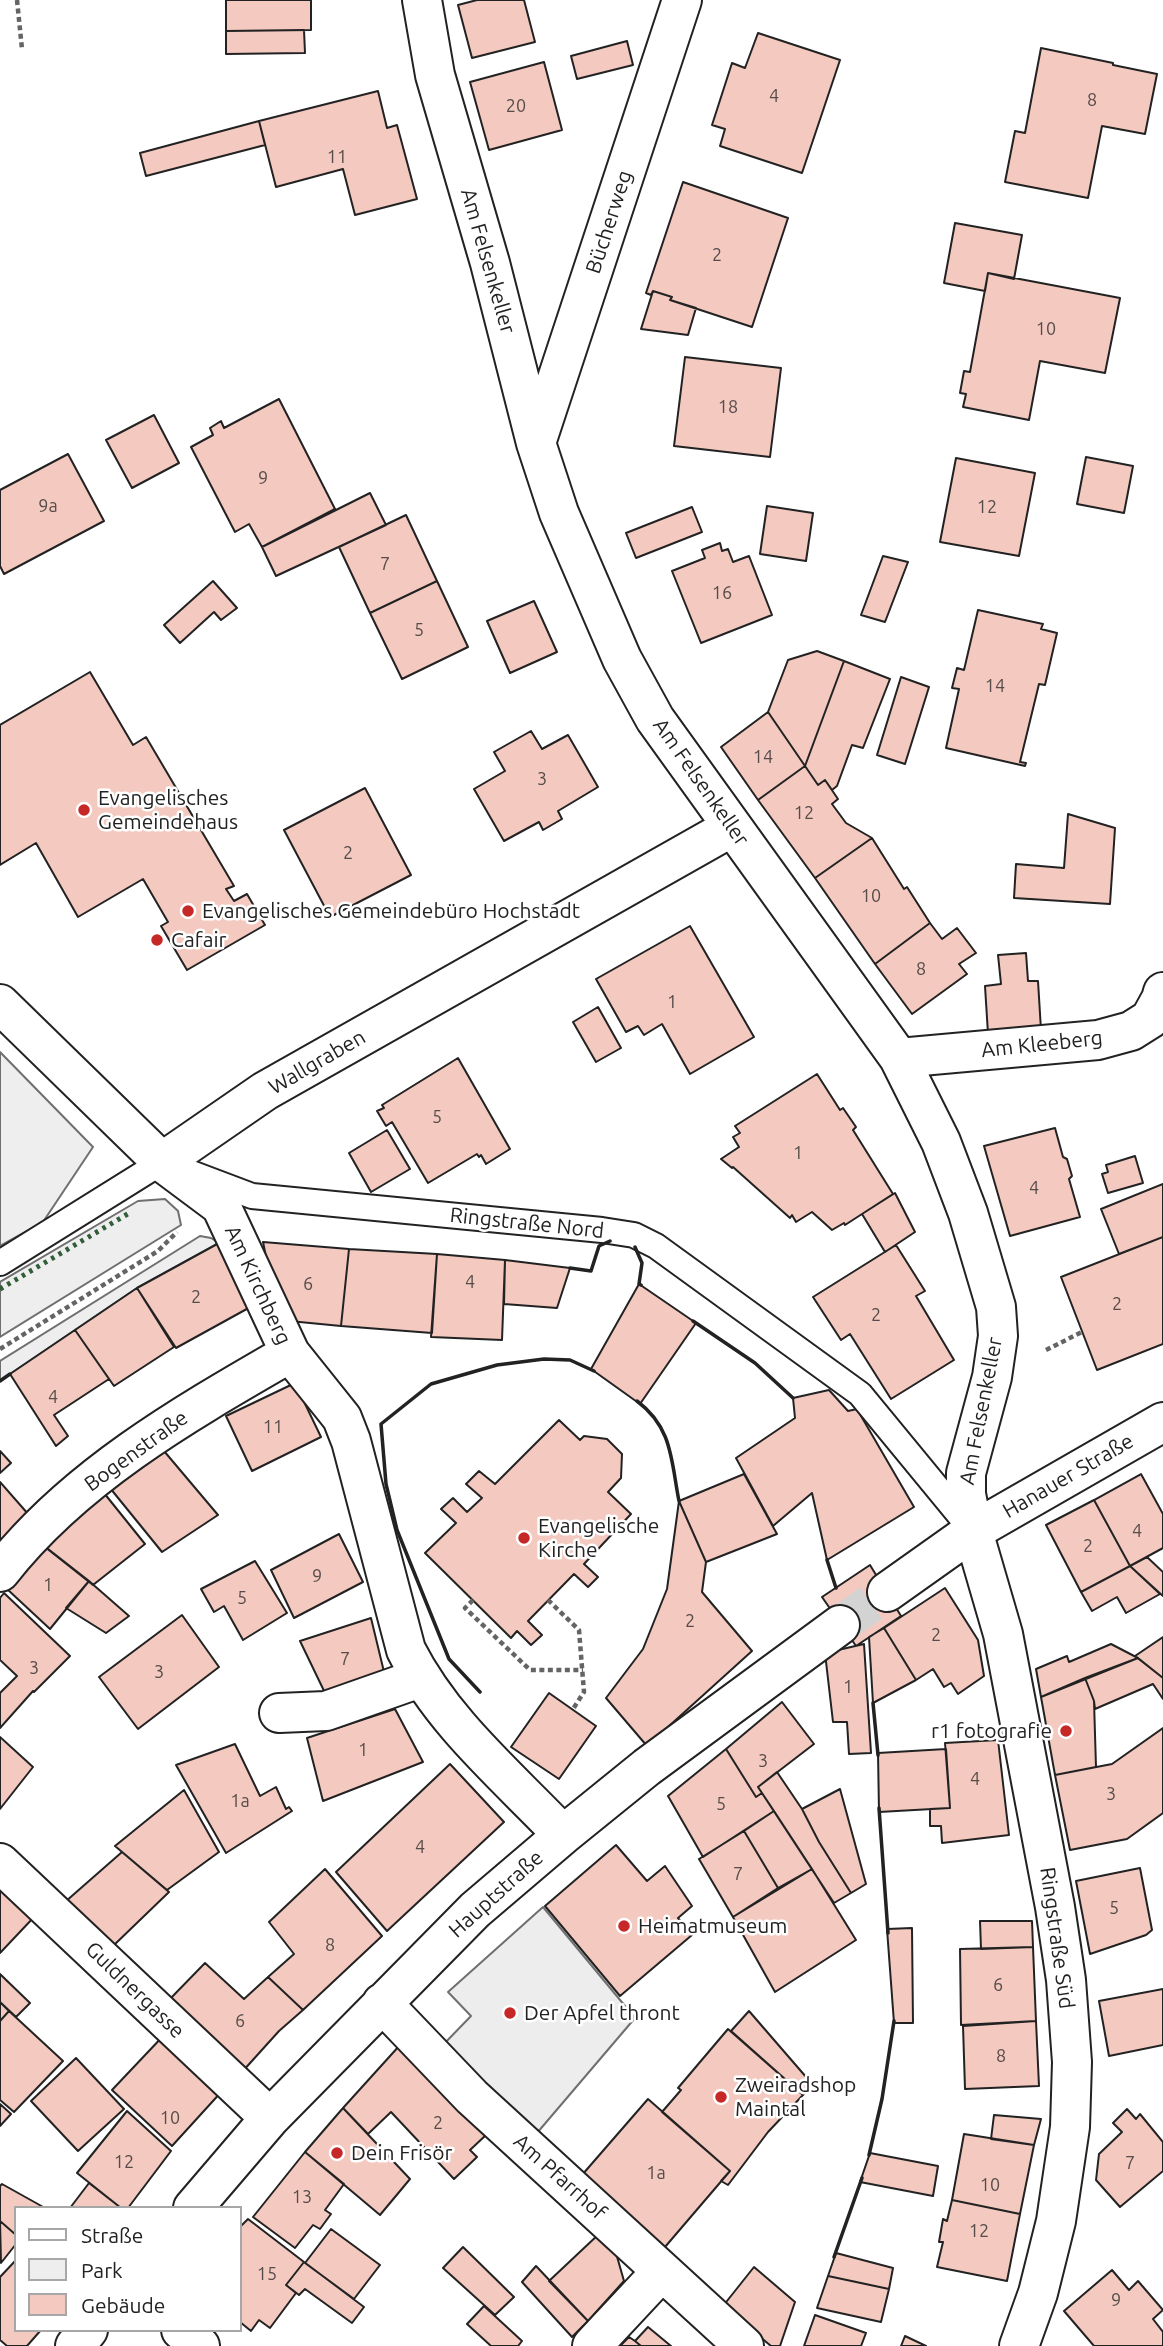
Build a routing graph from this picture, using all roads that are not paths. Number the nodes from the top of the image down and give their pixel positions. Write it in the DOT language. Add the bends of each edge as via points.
graph roads {
  1 [pos="422,0"];
  2 [pos="682,0"];
  3 [pos="536,443"];
  4 [pos="732,827"];
  5 [pos="1163,992"];
  6 [pos="0,1004"];
  7 [pos="899,1058"];
  8 [pos="162,1162"];
  9 [pos="0,1263"];
  10 [pos="290,1353"];
  11 [pos="1163,1422"];
  12 [pos="974,1531"];
  13 [pos="0,1572"];
  14 [pos="887,1592"];
  15 [pos="840,1625"];
  16 [pos="420,1678"];
  17 [pos="279,1713"];
  18 [pos="563,1835"];
  19 [pos="0,1863"];
  20 [pos="382,2003"];
  21 [pos="270,2119"];
  22 [pos="195,2206"];
  23 [pos="662,2271"];
  24 [pos="86,2332"];
  25 [pos="183,2332"];
  26 [pos="75,2346"];
  27 [pos="200,2346"];
  28 [pos="592,2346"];
  29 [pos="744,2346"];
  30 [pos="1019,2346"];
  1 -- 3 [label="street, Am Felsenkeller" via="435,75"];
  2 -- 3 [label="street, Bücherweg"];
  3 -- 4 [label="street, Am Felsenkeller" via="559,513 622,659 655,719"];
  4 -- 7 [label="street, Am Felsenkeller"];
  4 -- 8 [label="street, Wallgraben" via="265,1091"];
  5 -- 7 [label="street, Am Kleeberg" via="1150,1019 1131,1031 1098,1040"];
  6 -- 8 [label="street, Am Kirchberg"];
  7 -- 12 [label="street, Am Felsenkeller" via="941,1142 996,1307 998,1336 992,1377 966,1473 965,1494"];
  8 -- 9 [label="lane"];
  8 -- 10 [label="street, Am Kirchberg" via="221,1206"];
  8 -- 12 [label="lane, Ringstraße Nord" via="252,1196 634,1235 698,1275 860,1394"];
  10 -- 13 [label="street, Bogenstraße" via="141,1444 56,1513"];
  10 -- 16 [label="street, Am Kirchberg" via="347,1429 406,1650"];
  11 -- 12 [label="street, Hanauer Straße"];
  12 -- 14 [label="street"];
  12 -- 30 [label="street, Ringstraße Süd" via="1003,1634 1055,1907 1072,2062 1070,2127 1056,2221"];
  15 -- 18 [label="street, Hauptstraße"];
  16 -- 17 [label="street" via="326,1711"];
  16 -- 18 [label="street, Am Kirchberg" via="442,1708"];
  18 -- 20 [label="street, Hauptstraße" via="475,1910"];
  19 -- 21 [label="street, Guldnergasse"];
  20 -- 21 [label="street, Hauptstraße"];
  20 -- 23 [label="street, Am Pfarrhof" via="472,2097"];
  21 -- 22 [label="street, Hauptstraße"];
  23 -- 28 [label="street"];
  23 -- 29 [label="street, Am Pfarrhof"];
  24 -- 26 [label="street"];
  25 -- 27 [label="street"];
}
